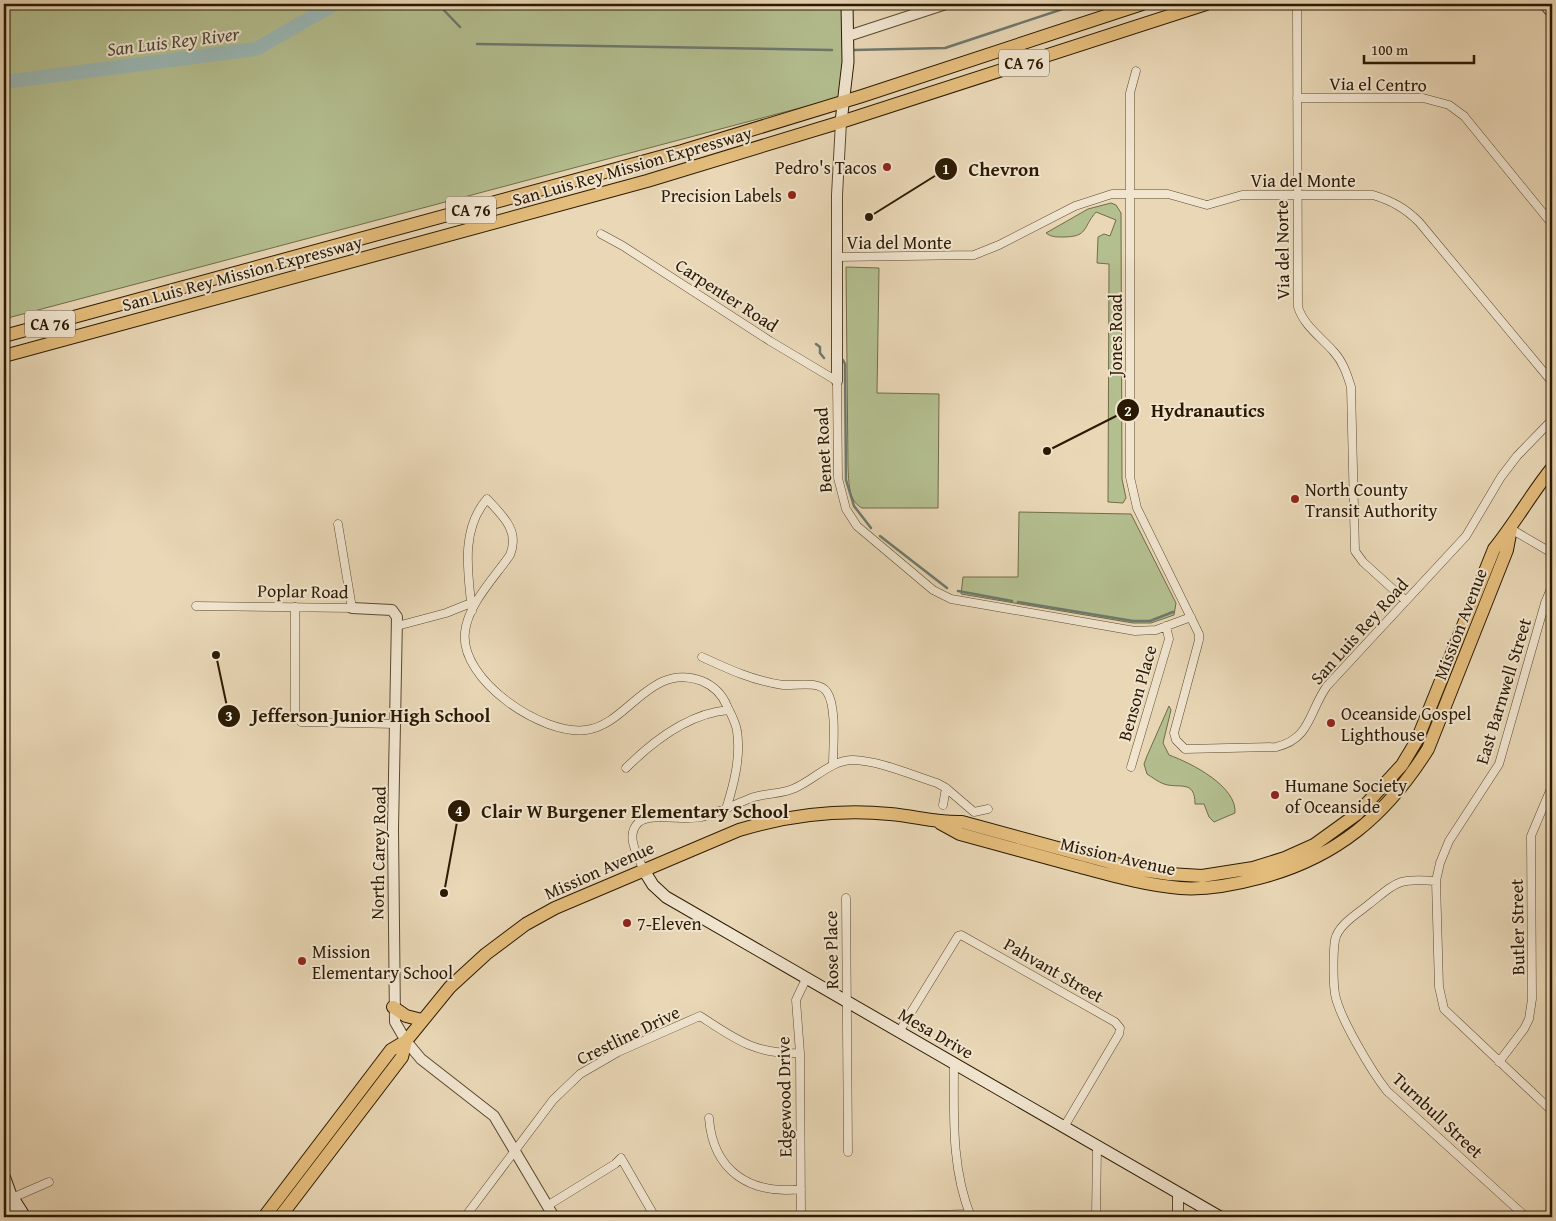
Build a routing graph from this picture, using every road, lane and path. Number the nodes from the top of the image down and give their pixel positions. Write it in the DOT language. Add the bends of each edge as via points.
graph roads {
  1 [pos="847,4"];
  2 [pos="946,4"];
  3 [pos="1142,4"];
  4 [pos="1206,4"];
  5 [pos="1544,4"];
  6 [pos="1297,8"];
  7 [pos="1552,13"];
  8 [pos="848,36"];
  9 [pos="1136,71"];
  10 [pos="1297,98"];
  11 [pos="844,102"];
  12 [pos="841,122"];
  13 [pos="1130,194"];
  14 [pos="1296,195"];
  15 [pos="1552,224"];
  16 [pos="601,234"];
  17 [pos="837,257"];
  18 [pos="4,336"];
  19 [pos="4,356"];
  20 [pos="837,381"];
  21 [pos="1552,382"];
  22 [pos="1552,420"];
  23 [pos="1552,468"];
  24 [pos="338,524"];
  25 [pos="1511,529"];
  26 [pos="1552,553"];
  27 [pos="1552,586"];
  28 [pos="1406,601"];
  29 [pos="196,606"];
  30 [pos="295,607"];
  31 [pos="471,607"];
  32 [pos="352,608"];
  33 [pos="1191,617"];
  34 [pos="397,626"];
  35 [pos="1166,626"];
  36 [pos="702,657"];
  37 [pos="729,710"];
  38 [pos="396,724"];
  39 [pos="833,765"];
  40 [pos="1131,767"];
  41 [pos="626,768"];
  42 [pos="1552,786"];
  43 [pos="946,788"];
  44 [pos="943,805"];
  45 [pos="726,809"];
  46 [pos="988,809"];
  47 [pos="644,869"];
  48 [pos="1436,881"];
  49 [pos="846,898"];
  50 [pos="806,979"];
  51 [pos="847,1002"];
  52 [pos="393,1007"];
  53 [pos="422,1020"];
  54 [pos="900,1032"];
  55 [pos="406,1042"];
  56 [pos="800,1053"];
  57 [pos="1498,1062"];
  58 [pos="954,1064"];
  59 [pos="1551,1108"];
  60 [pos="709,1118"];
  61 [pos="1064,1127"];
  62 [pos="1096,1146"];
  63 [pos="514,1150"];
  64 [pos="848,1152"];
  65 [pos="4,1176"];
  66 [pos="49,1182"];
  67 [pos="801,1189"];
  68 [pos="1178,1193"];
  69 [pos="8,1199"];
  70 [pos="547,1206"];
  71 [pos="889,1216"];
  72 [pos="970,1216"];
  73 [pos="15,1217"];
  74 [pos="26,1217"];
  75 [pos="264,1217"];
  76 [pos="280,1217"];
  77 [pos="465,1217"];
  78 [pos="554,1217"];
  79 [pos="655,1217"];
  80 [pos="801,1217"];
  81 [pos="1096,1217"];
  82 [pos="1178,1217"];
  83 [pos="1220,1217"];
  84 [pos="1526,1217"];
  1 -- 8 [label="main road, Benet Road"];
  2 -- 8 [label="street"];
  3 -- 11 [label="main road, San Luis Rey Mission Expressway / CA 76"];
  4 -- 12 [label="main road, San Luis Rey Mission Expressway / CA 76"];
  5 -- 7 [label="street"];
  6 -- 10 [label="street, Via del Norte"];
  8 -- 11 [label="main road, Benet Road"];
  9 -- 13 [label="street, Jones Road" via="1130,93"];
  10 -- 14 [label="street, Via del Norte"];
  10 -- 15 [label="street, Via el Centro" via="1423,98 1449,105 1464,116"];
  11 -- 12 [label="main road, Benet Road"];
  11 -- 18 [label="main road, San Luis Rey Mission Expressway / CA 76" via="575,182"];
  12 -- 17 [label="street, Benet Road"];
  12 -- 19 [label="main road, San Luis Rey Mission Expressway / CA 76" via="647,181"];
  13 -- 14 [label="street, Via del Monte" via="1168,194 1206,205 1242,194"];
  13 -- 17 [label="street, Via del Monte" via="1112,194 1075,206 974,255"];
  13 -- 33 [label="street, Jones Road" via="1130,477 1136,508"];
  14 -- 21 [label="street, Via del Monte" via="1373,195 1408,210"];
  14 -- 28 [label="street, Via del Norte" via="1298,307 1302,318 1344,366 1351,387 1355,551"];
  16 -- 20 [label="street, Carpenter Road"];
  17 -- 20 [label="street, Benet Road"];
  20 -- 35 [label="street, Benet Road" via="838,478 846,509 857,526 933,590 951,599 1135,631"];
  22 -- 28 [label="street, San Luis Rey Road" via="1501,477 1466,536"];
  23 -- 25 [label="main road, Mission Avenue"];
  24 -- 32 [label="street"];
  25 -- 26 [label="street"];
  25 -- 47 [label="main road, Mission Avenue" via="1494,549 1429,715 1402,765 1358,814 1314,845 1285,858 1252,868 1202,876 1135,868 962,822 940,823 876,812 836,812 801,815 740,830"];
  27 -- 48 [label="street, East Barnwell Street" via="1498,764 1449,841"];
  28 -- 33 [label="street, San Luis Rey Road" via="1327,686 1316,700 1310,720 1300,735 1288,744 1276,747 1191,751 1176,740 1174,734 1199,640"];
  29 -- 30 [label="street, Poplar Road"];
  30 -- 32 [label="street, Poplar Road"];
  30 -- 38 [label="street" via="295,714 298,719 301,722"];
  31 -- 31 [label="street" via="514,545 507,520 487,499 476,511 472,522 468,554"];
  31 -- 34 [label="street"];
  31 -- 37 [label="street" via="464,632 466,650 480,676 496,693 550,724 575,731 599,728 655,685 681,677 710,684 724,697"];
  32 -- 34 [label="street, Poplar Road" via="392,610 397,617"];
  33 -- 35 [label="street, Benet Road"];
  34 -- 38 [label="street, North Carey Road"];
  35 -- 40 [label="street, Benson Place" via="1168,639"];
  36 -- 39 [label="street" via="770,683 819,686 827,692 832,707"];
  37 -- 41 [label="street" via="698,716 650,743"];
  37 -- 45 [label="street" via="737,729 738,742 736,780"];
  38 -- 52 [label="street, North Carey Road"];
  39 -- 43 [label="street" via="852,760"];
  39 -- 45 [label="street" via="794,789 756,796"];
  42 -- 57 [label="street, Butler Street" via="1531,836 1532,999 1529,1019"];
  43 -- 44 [label="street"];
  43 -- 46 [label="street" via="974,812"];
  45 -- 47 [label="street" via="701,817 649,818 640,822 632,842"];
  47 -- 50 [label="main road, Mesa Drive" via="653,885 666,897"];
  47 -- 53 [label="main road, Mission Avenue" via="555,908 512,933 462,975"];
  48 -- 57 [label="street, East Barnwell Street" via="1441,1001 1452,1019"];
  48 -- 84 [label="street, Turnbull Street" via="1410,879 1394,884 1346,923 1335,940 1335,994 1373,1071 1387,1091"];
  49 -- 51 [label="street, Rose Place"];
  50 -- 51 [label="main road, Mesa Drive"];
  50 -- 56 [label="street, Edgewood Drive" via="796,1000"];
  51 -- 54 [label="main road, Mesa Drive"];
  51 -- 64 [label="street, Rose Place"];
  52 -- 53 [label="main road" via="406,1016"];
  52 -- 55 [label="street, North Carey Road" via="395,1022"];
  53 -- 55 [label="main road, Mission Avenue"];
  54 -- 58 [label="main road, Mesa Drive"];
  54 -- 61 [label="street, Pahvant Street" via="958,936 966,937 1115,1022 1120,1028 1119,1034"];
  55 -- 63 [label="street, North Carey Road" via="421,1059 494,1116"];
  55 -- 75 [label="main road, Mission Avenue" via="391,1050"];
  55 -- 76 [label="main road, Mission Avenue" via="402,1057"];
  56 -- 63 [label="street, Crestline Drive" via="761,1051 700,1016 618,1052 580,1074 553,1100"];
  56 -- 67 [label="street, Edgewood Drive"];
  57 -- 59 [label="street, East Barnwell Street"];
  58 -- 61 [label="main road, Mesa Drive"];
  58 -- 72 [label="street" via="954,1149"];
  60 -- 67 [label="street" via="711,1136 729,1169 764,1189"];
  61 -- 62 [label="main road, Mesa Drive"];
  62 -- 68 [label="main road, Mesa Drive"];
  62 -- 81 [label="street"];
  63 -- 70 [label="street, North Carey Road"];
  63 -- 77 [label="street, Crestline Drive"];
  65 -- 69 [label="main road"];
  66 -- 69 [label="street"];
  67 -- 80 [label="street, Edgewood Drive"];
  68 -- 82 [label="street"];
  68 -- 83 [label="main road, Mesa Drive"];
  69 -- 73 [label="main road"];
  69 -- 74 [label="main road"];
  70 -- 78 [label="street, North Carey Road"];
  70 -- 79 [label="street" via="621,1158"];
  71 -- 72 [label="street"];
}
